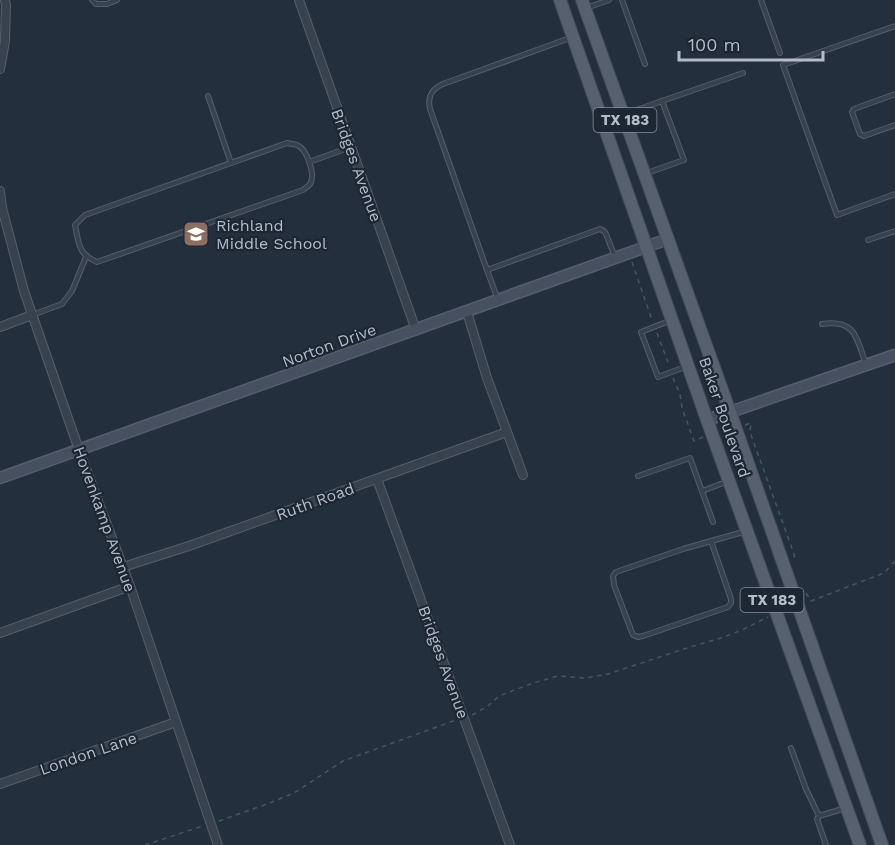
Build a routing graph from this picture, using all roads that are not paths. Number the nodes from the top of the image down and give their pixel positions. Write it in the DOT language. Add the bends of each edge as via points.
graph roads {
  1 [pos="5,0"];
  2 [pos="93,0"];
  3 [pos="117,0"];
  4 [pos="299,0"];
  5 [pos="561,0"];
  6 [pos="609,0"];
  7 [pos="622,0"];
  8 [pos="761,0"];
  9 [pos="584,4"];
  10 [pos="895,26"];
  11 [pos="573,37"];
  12 [pos="780,53"];
  13 [pos="645,64"];
  14 [pos="0,69"];
  15 [pos="743,73"];
  16 [pos="895,94"];
  17 [pos="208,96"];
  18 [pos="662,101"];
  19 [pos="623,116"];
  20 [pos="895,125"];
  21 [pos="351,147"];
  22 [pos="309,162"];
  23 [pos="231,163"];
  24 [pos="644,174"];
  25 [pos="0,191"];
  26 [pos="895,194"];
  27 [pos="895,231"];
  28 [pos="668,239"];
  29 [pos="868,240"];
  30 [pos="647,246"];
  31 [pos="86,257"];
  32 [pos="615,258"];
  33 [pos="487,270"];
  34 [pos="498,300"];
  35 [pos="466,312"];
  36 [pos="32,315"];
  37 [pos="673,320"];
  38 [pos="822,324"];
  39 [pos="0,327"];
  40 [pos="416,330"];
  41 [pos="895,355"];
  42 [pos="689,365"];
  43 [pos="867,365"];
  44 [pos="730,412"];
  45 [pos="707,420"];
  46 [pos="507,432"];
  47 [pos="79,450"];
  48 [pos="523,475"];
  49 [pos="638,476"];
  50 [pos="0,478"];
  51 [pos="377,479"];
  52 [pos="729,481"];
  53 [pos="702,491"];
  54 [pos="713,522"];
  55 [pos="747,531"];
  56 [pos="711,541"];
  57 [pos="123,567"];
  58 [pos="130,586"];
  59 [pos="0,633"];
  60 [pos="176,722"];
  61 [pos="791,748"];
  62 [pos="0,784"];
  63 [pos="847,808"];
  64 [pos="819,816"];
  65 [pos="218,845"];
  66 [pos="510,845"];
  67 [pos="826,845"];
  68 [pos="860,845"];
  69 [pos="882,845"];
  1 -- 14 [label="street"];
  2 -- 3 [label="lane" via="96,4"];
  4 -- 21 [label="street, Bridges Avenue"];
  5 -- 11 [label="main road, Baker Boulevard / TX 183"];
  6 -- 9 [label="lane"];
  7 -- 13 [label="lane"];
  8 -- 12 [label="lane"];
  9 -- 19 [label="main road, Baker Boulevard / TX 183"];
  10 -- 26 [label="lane" via="783,65 837,215"];
  11 -- 30 [label="main road, Baker Boulevard / TX 183"];
  11 -- 33 [label="lane" via="443,84 429,97"];
  15 -- 18 [label="lane"];
  16 -- 20 [label="lane" via="852,112 864,136"];
  17 -- 23 [label="lane"];
  18 -- 19 [label="lane"];
  18 -- 24 [label="lane" via="684,160"];
  19 -- 24 [label="main road, Baker Boulevard / TX 183"];
  21 -- 22 [label="lane"];
  21 -- 40 [label="street, Bridges Avenue"];
  22 -- 23 [label="lane" via="305,151 287,143"];
  22 -- 31 [label="lane" via="311,184 303,190 98,262"];
  23 -- 31 [label="lane" via="84,214 75,225"];
  24 -- 28 [label="main road, Baker Boulevard / TX 183"];
  25 -- 36 [label="street, Hovenkamp Avenue"];
  27 -- 29 [label="lane"];
  28 -- 30 [label="street, Norton Drive"];
  28 -- 44 [label="main road, Baker Boulevard / TX 183"];
  30 -- 32 [label="street, Norton Drive"];
  30 -- 37 [label="main road, Baker Boulevard / TX 183"];
  31 -- 36 [label="lane" via="62,304"];
  32 -- 33 [label="lane" via="606,234 600,230"];
  32 -- 34 [label="street, Norton Drive"];
  33 -- 34 [label="lane"];
  34 -- 35 [label="street, Norton Drive"];
  35 -- 40 [label="street, Norton Drive"];
  35 -- 46 [label="street"];
  36 -- 39 [label="street"];
  36 -- 47 [label="street, Hovenkamp Avenue"];
  37 -- 42 [label="main road, Baker Boulevard / TX 183"];
  37 -- 42 [label="lane" via="641,332 658,377"];
  38 -- 43 [label="lane" via="845,324 852,330"];
  40 -- 47 [label="street, Norton Drive"];
  41 -- 43 [label="street"];
  42 -- 45 [label="main road, Baker Boulevard / TX 183"];
  43 -- 44 [label="street"];
  44 -- 45 [label="street"];
  44 -- 69 [label="main road, Baker Boulevard / TX 183"];
  45 -- 52 [label="main road, Baker Boulevard / TX 183"];
  46 -- 48 [label="street"];
  46 -- 51 [label="street, Ruth Road"];
  47 -- 50 [label="street, Norton Drive"];
  47 -- 57 [label="street, Hovenkamp Avenue"];
  49 -- 53 [label="lane" via="690,458"];
  51 -- 57 [label="street, Ruth Road"];
  51 -- 66 [label="street, Bridges Avenue"];
  52 -- 53 [label="lane"];
  52 -- 55 [label="main road, Baker Boulevard / TX 183"];
  53 -- 54 [label="lane"];
  55 -- 56 [label="lane"];
  55 -- 63 [label="main road, Baker Boulevard / TX 183"];
  56 -- 56 [label="lane" via="616,572 614,585 633,635 643,636 728,607 731,599"];
  57 -- 58 [label="street, Hovenkamp Avenue"];
  58 -- 59 [label="street"];
  58 -- 60 [label="street, Hovenkamp Avenue"];
  60 -- 62 [label="street, London Lane"];
  60 -- 65 [label="street, Hovenkamp Avenue"];
  61 -- 64 [label="lane"];
  63 -- 64 [label="lane"];
  63 -- 68 [label="main road, Baker Boulevard / TX 183"];
  64 -- 67 [label="lane"];
}
